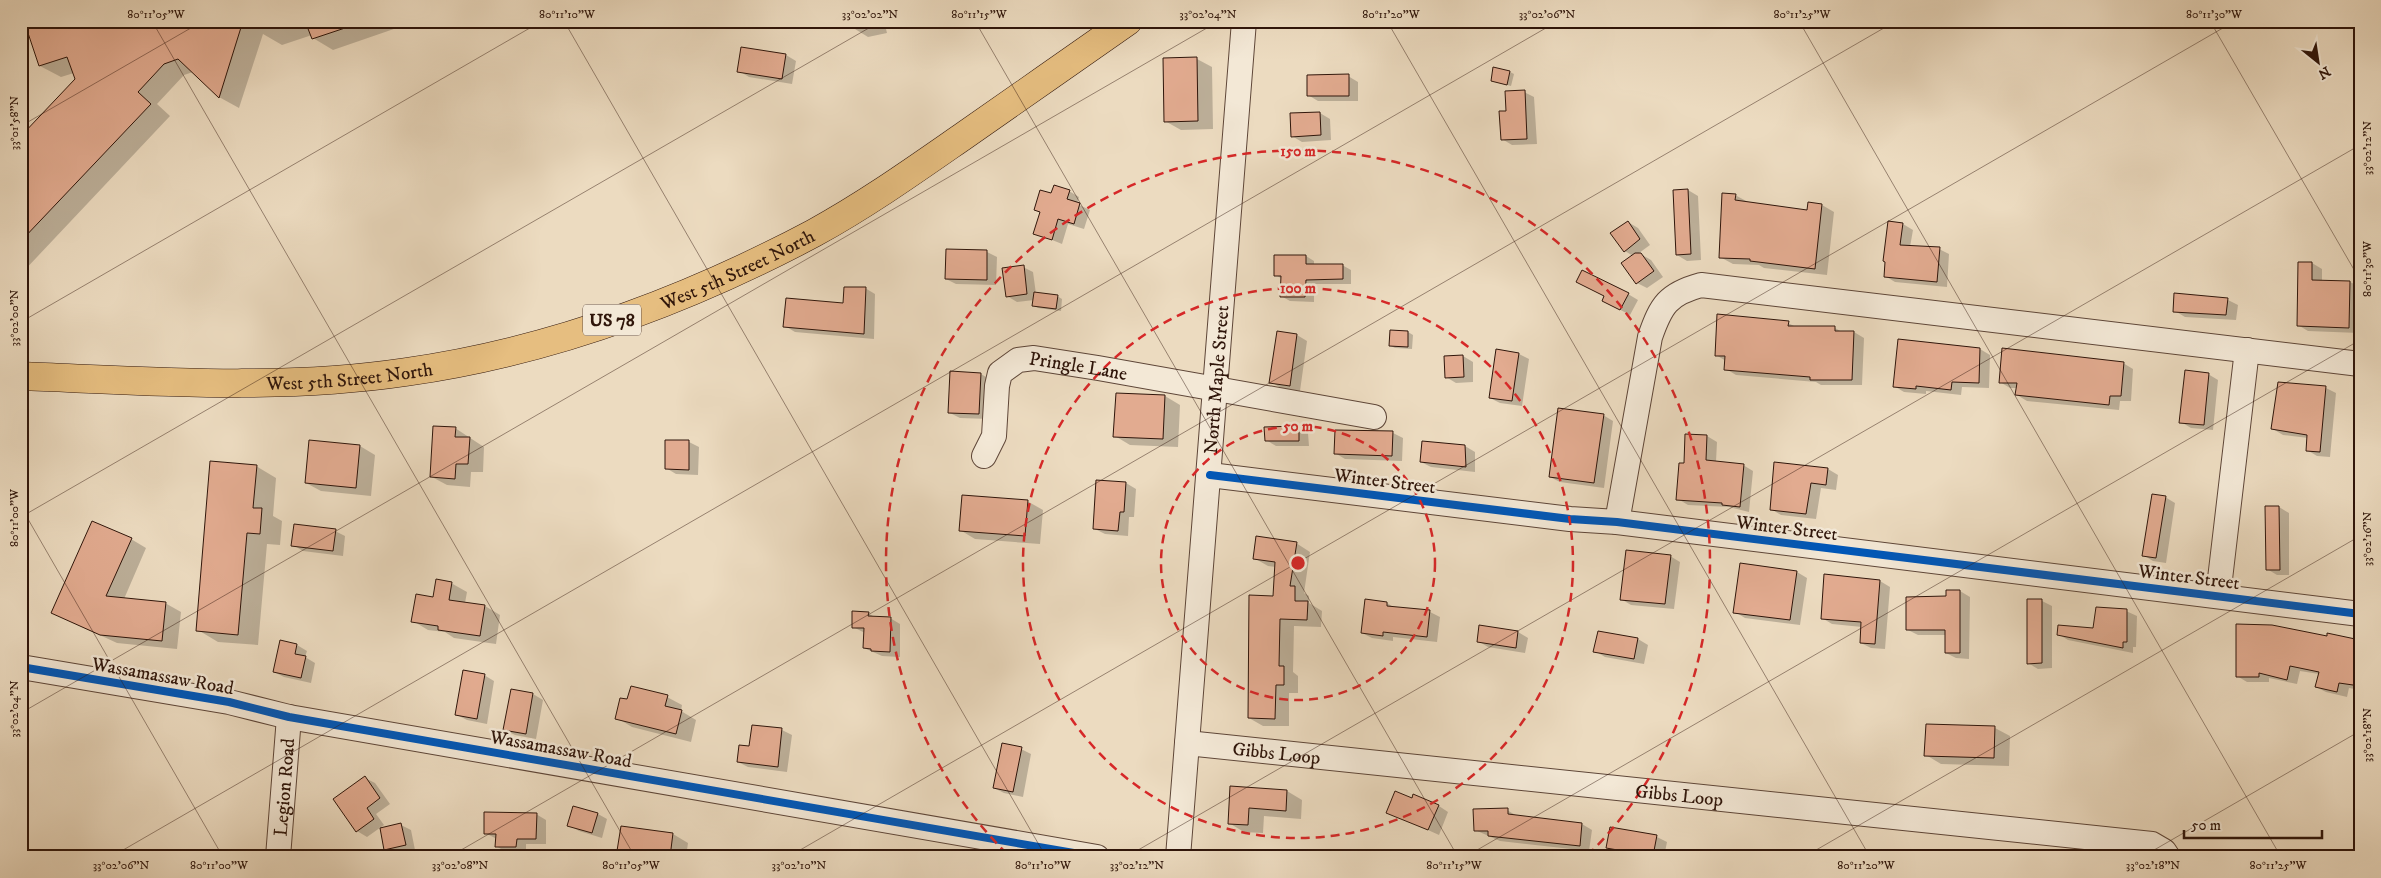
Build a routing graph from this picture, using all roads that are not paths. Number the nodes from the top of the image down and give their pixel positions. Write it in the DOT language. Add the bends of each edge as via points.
graph roads {
  1 [pos="1128,21"];
  2 [pos="1244,21"];
  3 [pos="2247,350"];
  4 [pos="2360,364"];
  5 [pos="21,376"];
  6 [pos="1215,388"];
  7 [pos="1374,418"];
  8 [pos="984,456"];
  9 [pos="1210,475"];
  10 [pos="1617,522"];
  11 [pos="2218,596"];
  12 [pos="2360,614"];
  13 [pos="21,668"];
  14 [pos="289,717"];
  15 [pos="1187,743"];
  16 [pos="278,857"];
  17 [pos="1097,857"];
  18 [pos="1178,857"];
  19 [pos="2168,857"];
  1 -- 5 [label="main road, West 5th Street North / US 78" via="894,184 813,233 675,298 586,330 416,370 321,381 229,385"];
  2 -- 6 [label="street, North Maple Street"];
  3 -- 4 [label="street"];
  3 -- 10 [label="street" via="1720,286 1701,285 1681,290 1657,316 1650,336"];
  3 -- 11 [label="street, Winter Street"];
  6 -- 7 [label="street, Pringle Lane"];
  6 -- 8 [label="street, Pringle Lane" via="1034,358 1018,360 1000,373 996,386 994,436"];
  6 -- 9 [label="street, North Maple Street"];
  9 -- 10 [label="street, Winter Street" via="1560,518"];
  9 -- 15 [label="street, North Maple Street"];
  10 -- 11 [label="street, Winter Street"];
  11 -- 12 [label="street, Winter Street"];
  13 -- 14 [label="street, Wassamassaw Road" via="229,702"];
  14 -- 16 [label="street, Legion Road"];
  14 -- 17 [label="street, Wassamassaw Road"];
  15 -- 18 [label="street, North Maple Street"];
  15 -- 19 [label="street, Gibbs Loop" via="2152,844"];
}
